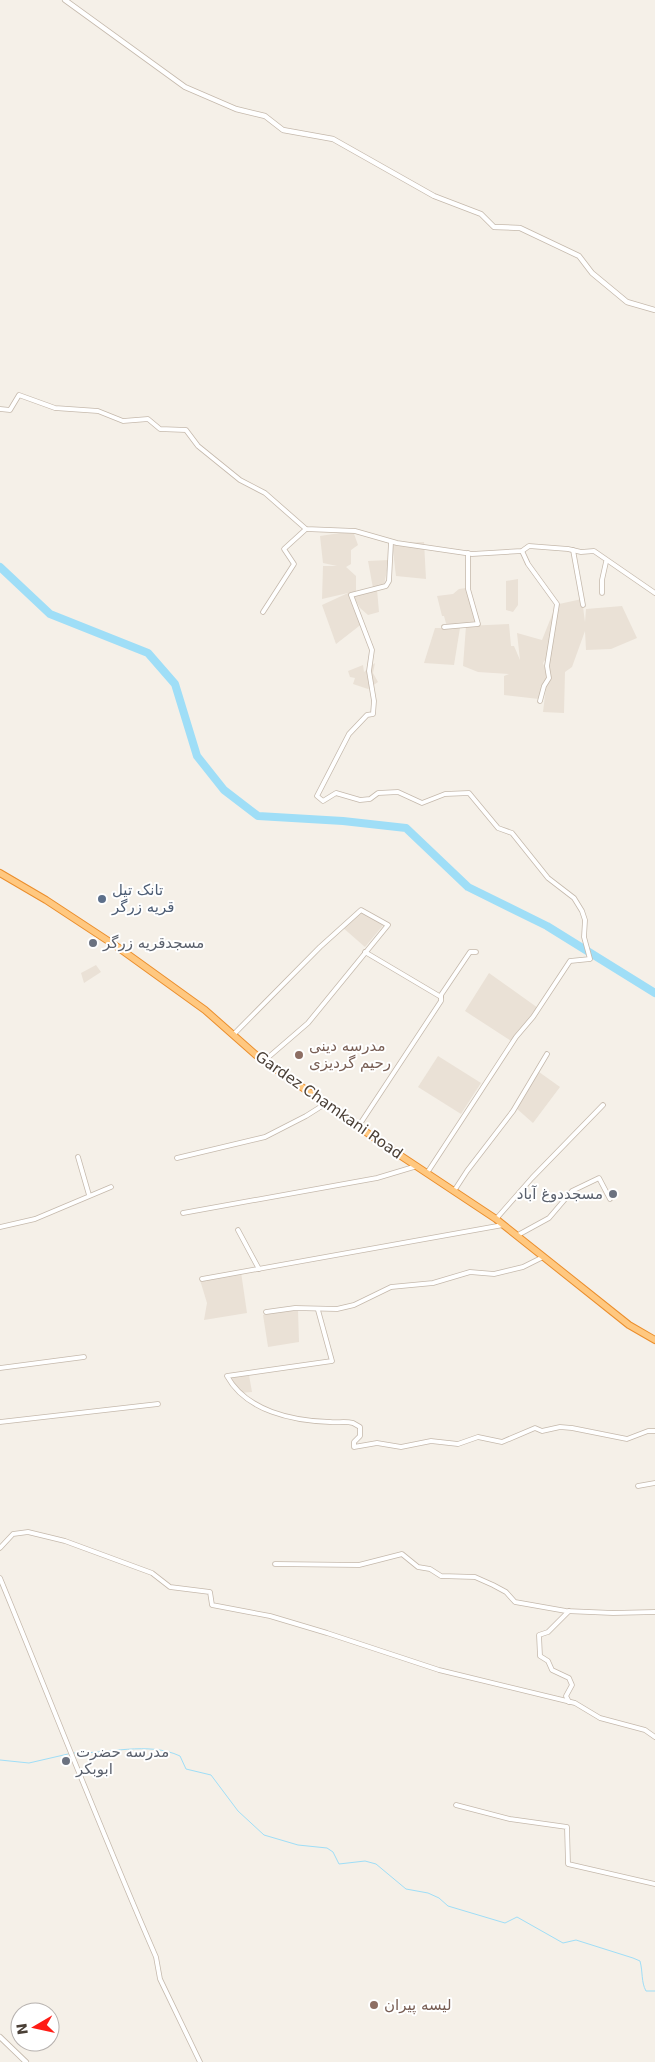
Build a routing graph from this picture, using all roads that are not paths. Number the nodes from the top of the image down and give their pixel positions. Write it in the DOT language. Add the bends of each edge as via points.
graph roads {
  1 [pos="65,0"];
  2 [pos="655,310"];
  3 [pos="0,409"];
  4 [pos="306,529"];
  5 [pos="391,542"];
  6 [pos="573,550"];
  7 [pos="522,551"];
  8 [pos="468,553"];
  9 [pos="606,562"];
  10 [pos="602,593"];
  11 [pos="655,593"];
  12 [pos="583,605"];
  13 [pos="263,612"];
  14 [pos="444,627"];
  15 [pos="540,701"];
  16 [pos="0,873"];
  17 [pos="365,952"];
  18 [pos="476,952"];
  19 [pos="442,998"];
  20 [pos="233,1035"];
  21 [pos="547,1054"];
  22 [pos="264,1061"];
  23 [pos="325,1104"];
  24 [pos="603,1105"];
  25 [pos="358,1127"];
  26 [pos="78,1157"];
  27 [pos="177,1158"];
  28 [pos="417,1166"];
  29 [pos="427,1173"];
  30 [pos="111,1186"];
  31 [pos="454,1191"];
  32 [pos="89,1195"];
  33 [pos="610,1199"];
  34 [pos="183,1213"];
  35 [pos="496,1218"];
  36 [pos="504,1225"];
  37 [pos="0,1227"];
  38 [pos="238,1230"];
  39 [pos="518,1235"];
  40 [pos="543,1256"];
  41 [pos="259,1269"];
  42 [pos="202,1279"];
  43 [pos="318,1310"];
  44 [pos="266,1312"];
  45 [pos="655,1340"];
  46 [pos="84,1357"];
  47 [pos="0,1368"];
  48 [pos="158,1404"];
  49 [pos="0,1422"];
  50 [pos="655,1431"];
  51 [pos="655,1483"];
  52 [pos="638,1486"];
  53 [pos="0,1548"];
  54 [pos="275,1564"];
  55 [pos="0,1578"];
  56 [pos="568,1611"];
  57 [pos="655,1612"];
  58 [pos="569,1702"];
  59 [pos="655,1737"];
  60 [pos="456,1805"];
  61 [pos="655,1884"];
  62 [pos="0,2037"];
  63 [pos="26,2062"];
  64 [pos="200,2062"];
  1 -- 2 [label="street" via="185,87 236,109 265,116 283,130 333,139 434,196 481,214 494,228 520,228 579,256 592,273 628,302"];
  3 -- 4 [label="street" via="10,410 19,395 55,408 98,411 123,421 148,419 160,429 186,430 198,446 240,480 265,493"];
  4 -- 5 [label="street" via="355,531"];
  4 -- 13 [label="street" via="284,549 294,564"];
  5 -- 8 [label="street"];
  5 -- 29 [label="street" via="386,586 351,595 372,650 369,671 373,714 366,715 349,734 317,796 323,801 336,794 360,800 370,799 378,793 398,792 422,803 446,794 469,793 498,828 512,833 548,878 574,898 585,920 584,937 590,959 570,961"];
  6 -- 7 [label="street" via="530,546"];
  6 -- 9 [label="street" via="594,551"];
  6 -- 12 [label="street"];
  7 -- 8 [label="street"];
  7 -- 15 [label="street" via="557,604 546,666 549,678"];
  8 -- 14 [label="street" via="468,589 478,624"];
  9 -- 10 [label="street"];
  9 -- 11 [label="street"];
  16 -- 20 [label="highway, Gardez Chamkani Road" via="119,948 205,1010"];
  17 -- 19 [label="street"];
  17 -- 20 [label="street" via="388,925 360,910"];
  17 -- 22 [label="street" via="308,1023"];
  18 -- 19 [label="street" via="470,952"];
  19 -- 25 [label="street"];
  20 -- 22 [label="highway, Gardez Chamkani Road"];
  21 -- 31 [label="street" via="512,1111"];
  22 -- 23 [label="highway, Gardez Chamkani Road"];
  23 -- 25 [label="highway, Gardez Chamkani Road"];
  23 -- 27 [label="street" via="265,1137"];
  24 -- 35 [label="street"];
  25 -- 28 [label="highway, Gardez Chamkani Road"];
  26 -- 32 [label="street"];
  28 -- 29 [label="highway, Gardez Chamkani Road"];
  28 -- 34 [label="street" via="377,1178"];
  29 -- 31 [label="highway, Gardez Chamkani Road"];
  30 -- 32 [label="street"];
  31 -- 35 [label="highway, Gardez Chamkani Road"];
  32 -- 37 [label="street" via="35,1219"];
  33 -- 39 [label="street" via="599,1178 572,1191 549,1218"];
  35 -- 36 [label="highway, Gardez Chamkani Road"];
  36 -- 39 [label="highway, Gardez Chamkani Road"];
  36 -- 41 [label="street"];
  38 -- 41 [label="street"];
  39 -- 40 [label="highway, Gardez Chamkani Road"];
  40 -- 43 [label="street" via="523,1267 494,1274 470,1272 433,1283 391,1287 354,1305"];
  40 -- 45 [label="highway, Gardez Chamkani Road" via="629,1325"];
  41 -- 42 [label="street"];
  43 -- 44 [label="street" via="295,1308"];
  43 -- 50 [label="street" via="332,1361 227,1376 232,1386 253,1402 288,1418 353,1422 360,1427 360,1436 354,1447 377,1443 401,1447 431,1441 458,1444 478,1437 502,1442 535,1428 542,1431 560,1427 627,1438"];
  46 -- 47 [label="street"];
  48 -- 49 [label="street"];
  51 -- 52 [label="street"];
  53 -- 58 [label="street" via="13,1534 28,1532 65,1541 152,1573 170,1587 210,1592 212,1605 270,1616 439,1670"];
  54 -- 56 [label="street" via="359,1565 402,1554 418,1567 430,1569 441,1576 475,1578 493,1585 515,1602"];
  55 -- 64 [label="street" via="59,1719 92,1810 156,1957 160,1979"];
  56 -- 57 [label="street"];
  56 -- 58 [label="street" via="548,1632 539,1635 538,1649 552,1670 569,1678 572,1685 566,1696"];
  58 -- 59 [label="street" via="585,1707 600,1718 645,1730"];
  60 -- 61 [label="street" via="510,1819 567,1827 568,1864"];
  62 -- 63 [label="street"];
}
